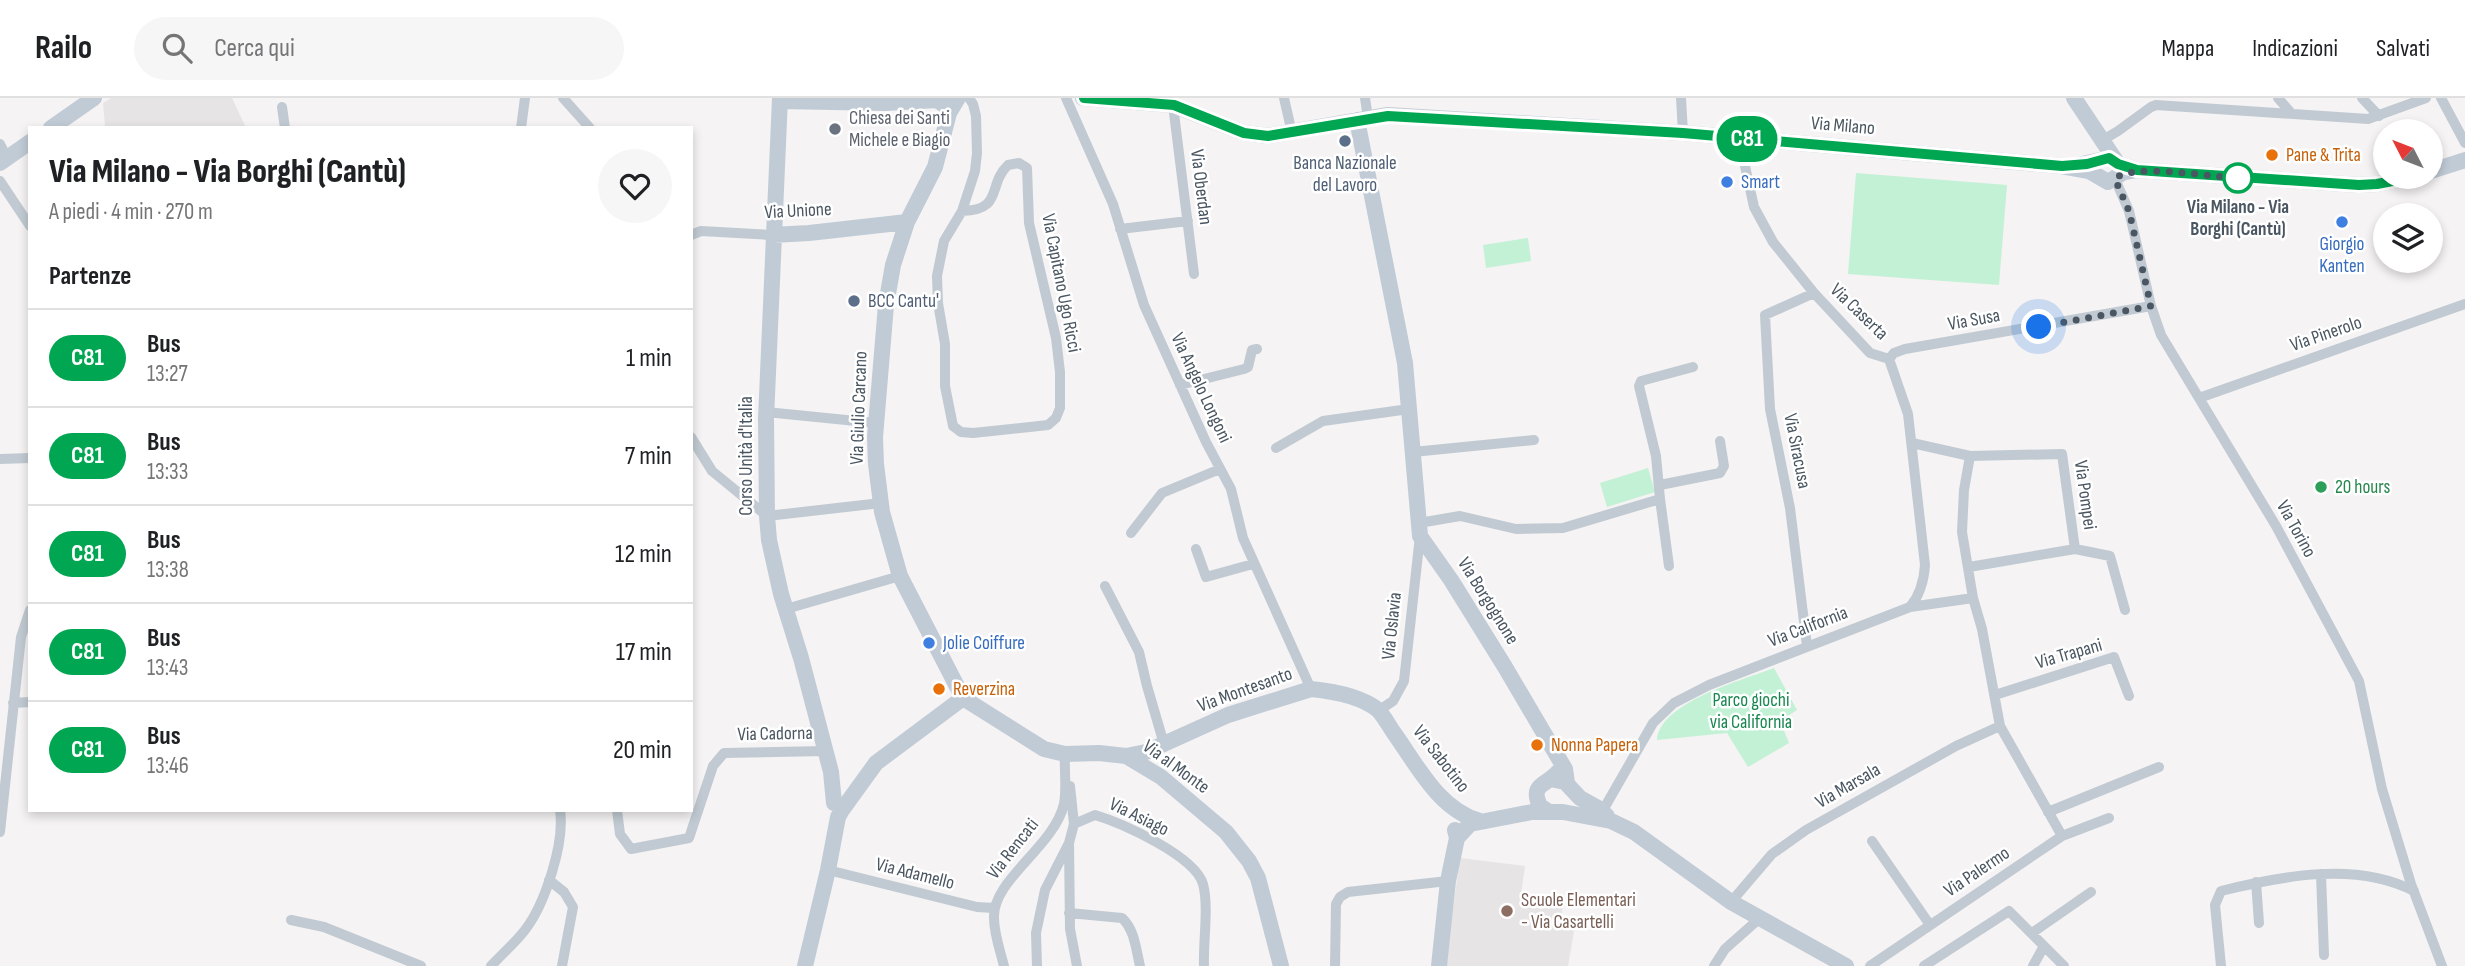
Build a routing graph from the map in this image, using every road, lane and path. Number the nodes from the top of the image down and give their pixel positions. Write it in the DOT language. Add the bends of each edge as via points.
graph roads {
  1 [pos="94,98"];
  2 [pos="525,98"];
  3 [pos="563,98"];
  4 [pos="958,98"];
  5 [pos="969,98"];
  6 [pos="1066,98"];
  7 [pos="1083,98"];
  8 [pos="1283,98"];
  9 [pos="1365,98"];
  10 [pos="1681,98"];
  11 [pos="2074,98"];
  12 [pos="2278,98"];
  13 [pos="2362,98"];
  14 [pos="2426,98"];
  15 [pos="2441,98"];
  16 [pos="780,99"];
  17 [pos="913,100"];
  18 [pos="881,101"];
  19 [pos="2148,102"];
  20 [pos="1174,105"];
  21 [pos="282,107"];
  22 [pos="948,113"];
  23 [pos="2291,113"];
  24 [pos="2379,116"];
  25 [pos="1362,119"];
  26 [pos="54,126"];
  27 [pos="285,126"];
  28 [pos="521,126"];
  29 [pos="588,126"];
  30 [pos="1292,133"];
  31 [pos="1683,133"];
  32 [pos="1746,139"];
  33 [pos="2101,141"];
  34 [pos="2465,142"];
  35 [pos="28,143"];
  36 [pos="2,155"];
  37 [pos="2465,160"];
  38 [pos="2443,167"];
  39 [pos="2109,169"];
  40 [pos="0,181"];
  41 [pos="2373,184"];
  42 [pos="962,211"];
  43 [pos="1188,221"];
  44 [pos="907,222"];
  45 [pos="28,223"];
  46 [pos="1120,229"];
  47 [pos="693,234"];
  48 [pos="773,235"];
  49 [pos="1194,274"];
  50 [pos="1814,293"];
  51 [pos="2465,304"];
  52 [pos="2151,306"];
  53 [pos="1257,349"];
  54 [pos="1889,359"];
  55 [pos="1693,366"];
  56 [pos="1180,385"];
  57 [pos="2199,398"];
  58 [pos="1409,409"];
  59 [pos="766,412"];
  60 [pos="876,422"];
  61 [pos="693,440"];
  62 [pos="1534,440"];
  63 [pos="1720,442"];
  64 [pos="1912,443"];
  65 [pos="1276,448"];
  66 [pos="1413,452"];
  67 [pos="1970,456"];
  68 [pos="28,458"];
  69 [pos="0,459"];
  70 [pos="1220,469"];
  71 [pos="1660,485"];
  72 [pos="1660,499"];
  73 [pos="881,503"];
  74 [pos="767,516"];
  75 [pos="1419,530"];
  76 [pos="1131,533"];
  77 [pos="1196,549"];
  78 [pos="2075,549"];
  79 [pos="1253,564"];
  80 [pos="1668,566"];
  81 [pos="1969,567"];
  82 [pos="900,576"];
  83 [pos="1105,586"];
  84 [pos="1973,598"];
  85 [pos="1910,607"];
  86 [pos="786,609"];
  87 [pos="2125,610"];
  88 [pos="28,616"];
  89 [pos="1807,646"];
  90 [pos="1311,689"];
  91 [pos="1995,695"];
  92 [pos="2129,696"];
  93 [pos="963,698"];
  94 [pos="0,699"];
  95 [pos="13,701"];
  96 [pos="28,702"];
  97 [pos="1378,711"];
  98 [pos="2000,726"];
  99 [pos="1164,744"];
  100 [pos="825,751"];
  101 [pos="1143,759"];
  102 [pos="1065,761"];
  103 [pos="1561,763"];
  104 [pos="2159,766"];
  105 [pos="1550,779"];
  106 [pos="1568,785"];
  107 [pos="1537,794"];
  108 [pos="1442,800"];
  109 [pos="835,811"];
  110 [pos="1602,811"];
  111 [pos="560,812"];
  112 [pos="617,812"];
  113 [pos="1554,812"];
  114 [pos="2048,812"];
  115 [pos="1513,815"];
  116 [pos="2109,818"];
  117 [pos="1480,821"];
  118 [pos="1074,824"];
  119 [pos="0,832"];
  120 [pos="2062,836"];
  121 [pos="1457,838"];
  122 [pos="1872,841"];
  123 [pos="1069,843"];
  124 [pos="828,870"];
  125 [pos="2321,874"];
  126 [pos="549,880"];
  127 [pos="1448,881"];
  128 [pos="2256,882"];
  129 [pos="2412,888"];
  130 [pos="2091,892"];
  131 [pos="1731,902"];
  132 [pos="994,908"];
  133 [pos="1069,913"];
  134 [pos="1760,918"];
  135 [pos="291,920"];
  136 [pos="2259,923"];
  137 [pos="1930,925"];
  138 [pos="2032,933"];
  139 [pos="2044,946"];
  140 [pos="2324,955"];
  141 [pos="421,966"];
  142 [pos="491,966"];
  143 [pos="562,966"];
  144 [pos="805,966"];
  145 [pos="1004,966"];
  146 [pos="1037,966"];
  147 [pos="1077,966"];
  148 [pos="1140,966"];
  149 [pos="1204,966"];
  150 [pos="1281,966"];
  151 [pos="1335,966"];
  152 [pos="1439,966"];
  153 [pos="1714,966"];
  154 [pos="1846,966"];
  155 [pos="1870,966"];
  156 [pos="1924,966"];
  157 [pos="2034,966"];
  158 [pos="2064,966"];
  159 [pos="2221,966"];
  160 [pos="2442,966"];
  1 -- 26 [label="main road"];
  2 -- 28 [label="street"];
  3 -- 29 [label="street"];
  4 -- 22 [label="main road"];
  5 -- 42 [label="street, Via Capitano Ugo Ricci" via="976,116 977,153"];
  6 -- 46 [label="street, Via Angelo Longoni"];
  7 -- 20 [label="main road, Via Milano"];
  8 -- 30 [label="street"];
  9 -- 25 [label="street"];
  10 -- 31 [label="street"];
  11 -- 33 [label="main road"];
  12 -- 23 [label="street"];
  13 -- 24 [label="street"];
  14 -- 24 [label="street"];
  15 -- 34 [label="street"];
  16 -- 18 [label="main road"];
  16 -- 48 [label="main road, Corso Unità d'Italia"];
  17 -- 18 [label="main road"];
  17 -- 22 [label="main road" via="937,100 949,108"];
  19 -- 23 [label="street"];
  19 -- 33 [label="street"];
  20 -- 30 [label="main road, Via Milano" via="1244,133"];
  20 -- 43 [label="street, Via Oberdan"];
  21 -- 27 [label="street"];
  22 -- 44 [label="main road, Via Giulio Carcano" via="935,167"];
  23 -- 24 [label="street"];
  25 -- 30 [label="main road, Via Milano"];
  25 -- 31 [label="main road, Via Milano" via="1388,116"];
  25 -- 58 [label="main road"];
  31 -- 32 [label="main road, Via Milano"];
  32 -- 39 [label="main road, Via Milano"];
  32 -- 50 [label="street, Via Caserta" via="1745,166 1754,207 1773,242"];
  33 -- 39 [label="main road"];
  35 -- 36 [label="main road"];
  37 -- 38 [label="main road"];
  39 -- 41 [label="main road, Via Milano"];
  39 -- 52 [label="street, Via Torino" via="2126,202"];
  40 -- 45 [label="street"];
  42 -- 42 [label="street, Via Capitano Ugo Ricci" via="985,207 1008,165 1019,163 1027,168 1029,223 1056,338 1059,372 1060,408 1048,425 973,433 953,426 945,386 937,276 944,241"];
  43 -- 46 [label="street"];
  43 -- 49 [label="street, Via Oberdan"];
  44 -- 48 [label="main road, Via Unione"];
  44 -- 60 [label="main road, Via Giulio Carcano" via="886,305"];
  46 -- 56 [label="street, Via Angelo Longoni" via="1144,305"];
  47 -- 48 [label="street, Via Unione"];
  48 -- 59 [label="main road, Corso Unità d'Italia"];
  50 -- 54 [label="street, Via Caserta" via="1870,353"];
  50 -- 89 [label="street, Via Siracusa" via="1765,315 1770,409 1790,508"];
  51 -- 57 [label="street, Via Pinerolo"];
  52 -- 54 [label="street, Via Susa" via="1905,349"];
  52 -- 57 [label="street, Via Torino" via="2161,335"];
  53 -- 56 [label="street" via="1252,350 1244,369"];
  54 -- 64 [label="street, Via Caserta" via="1908,414"];
  55 -- 71 [label="street" via="1648,377 1639,386"];
  56 -- 70 [label="street, Via Angelo Longoni"];
  57 -- 129 [label="street, Via Torino" via="2276,526 2359,681 2382,789"];
  58 -- 65 [label="street" via="1323,421"];
  58 -- 66 [label="main road"];
  59 -- 60 [label="street"];
  59 -- 74 [label="main road, Corso Unità d'Italia"];
  60 -- 73 [label="main road, Via Giulio Carcano"];
  61 -- 74 [label="street" via="712,471"];
  62 -- 66 [label="street"];
  63 -- 71 [label="street" via="1724,466 1720,473"];
  64 -- 67 [label="street"];
  64 -- 85 [label="street" via="1925,565 1919,596"];
  66 -- 75 [label="main road"];
  67 -- 78 [label="street, Via Pompei" via="2062,454"];
  67 -- 81 [label="street" via="1962,531"];
  68 -- 69 [label="street"];
  70 -- 76 [label="street" via="1162,493"];
  70 -- 79 [label="street, Via Angelo Longoni" via="1231,489"];
  71 -- 72 [label="street"];
  72 -- 75 [label="street" via="1563,528 1516,529 1460,516"];
  72 -- 80 [label="street"];
  73 -- 74 [label="street"];
  73 -- 82 [label="main road, Via Giulio Carcano"];
  74 -- 86 [label="main road, Corso Unità d'Italia"];
  75 -- 97 [label="street, Via Oslavia" via="1404,681 1393,701"];
  75 -- 103 [label="main road, Via Borgognone"];
  77 -- 79 [label="street" via="1206,577"];
  78 -- 81 [label="street, Via Pompei"];
  78 -- 87 [label="street, Via Pompei" via="2110,556"];
  79 -- 90 [label="street, Via Angelo Longoni"];
  81 -- 84 [label="street"];
  82 -- 86 [label="street"];
  82 -- 93 [label="main road, Via Giulio Carcano"];
  83 -- 99 [label="street" via="1139,652"];
  84 -- 85 [label="street"];
  84 -- 91 [label="street"];
  85 -- 89 [label="street, Via California"];
  86 -- 100 [label="main road, Corso Unità d'Italia"];
  88 -- 95 [label="street"];
  89 -- 110 [label="street, Via California" via="1674,704 1654,723"];
  90 -- 97 [label="main road, Via Montesanto" via="1361,701"];
  90 -- 99 [label="main road, Via Montesanto" via="1227,715"];
  91 -- 92 [label="street, Via Trapani" via="2115,657"];
  91 -- 98 [label="street"];
  93 -- 102 [label="main road, Via al Monte"];
  93 -- 109 [label="main road" via="876,763"];
  94 -- 95 [label="street"];
  95 -- 96 [label="street"];
  95 -- 119 [label="street"];
  97 -- 108 [label="main road, Via Sabotino"];
  98 -- 114 [label="street"];
  98 -- 131 [label="street, Via Marsala" via="1806,831 1772,854"];
  99 -- 101 [label="main road, Via Montesanto"];
  100 -- 109 [label="main road, Corso Unità d'Italia"];
  100 -- 112 [label="street, Via Cadorna" via="724,753 713,766 689,838 631,849 620,834"];
  101 -- 102 [label="main road, Via al Monte" via="1099,753"];
  101 -- 150 [label="main road, Via al Monte" via="1215,822 1249,861 1258,878"];
  102 -- 118 [label="street"];
  102 -- 132 [label="street, Via Rencati" via="1064,804 1057,821 1002,890"];
  103 -- 105 [label="main road"];
  103 -- 106 [label="main road, Via Borgognone"];
  104 -- 114 [label="street"];
  105 -- 106 [label="main road"];
  105 -- 107 [label="main road" via="1541,784"];
  106 -- 110 [label="main road"];
  106 -- 113 [label="main road" via="1569,804"];
  107 -- 113 [label="main road" via="1540,806"];
  107 -- 115 [label="main road" via="1531,805"];
  108 -- 117 [label="main road, Via Sabotino" via="1458,813"];
  108 -- 121 [label="main road"];
  109 -- 124 [label="main road"];
  110 -- 113 [label="main road"];
  110 -- 131 [label="main road"];
  111 -- 126 [label="street" via="559,840"];
  113 -- 115 [label="main road"];
  114 -- 120 [label="street"];
  115 -- 117 [label="main road"];
  116 -- 120 [label="street, Via Palermo"];
  117 -- 121 [label="main road"];
  118 -- 123 [label="street"];
  118 -- 149 [label="street, Via Asiago" via="1095,815 1117,821 1158,843 1196,872 1205,898"];
  120 -- 137 [label="street, Via Palermo"];
  121 -- 127 [label="main road"];
  122 -- 137 [label="street"];
  123 -- 133 [label="street"];
  123 -- 146 [label="street" via="1045,890 1036,933"];
  124 -- 132 [label="street, Via Adamello"];
  124 -- 144 [label="main road"];
  125 -- 128 [label="street"];
  125 -- 129 [label="street" via="2379,878"];
  125 -- 140 [label="street"];
  126 -- 142 [label="street" via="526,929"];
  126 -- 143 [label="street" via="573,907"];
  127 -- 151 [label="street" via="1348,892 1340,897"];
  127 -- 152 [label="main road"];
  128 -- 136 [label="street"];
  128 -- 159 [label="street" via="2221,891 2215,905"];
  129 -- 160 [label="street, Via Torino"];
  130 -- 138 [label="street"];
  131 -- 134 [label="main road"];
  132 -- 145 [label="street, Via Rencati"];
  133 -- 147 [label="street"];
  133 -- 148 [label="street" via="1122,918 1132,932"];
  134 -- 153 [label="street" via="1725,949"];
  134 -- 154 [label="main road"];
  135 -- 141 [label="street"];
  137 -- 155 [label="street, Via Palermo"];
  138 -- 139 [label="street"];
  138 -- 156 [label="street" via="2009,911"];
  139 -- 157 [label="street"];
  139 -- 158 [label="street"];
}
